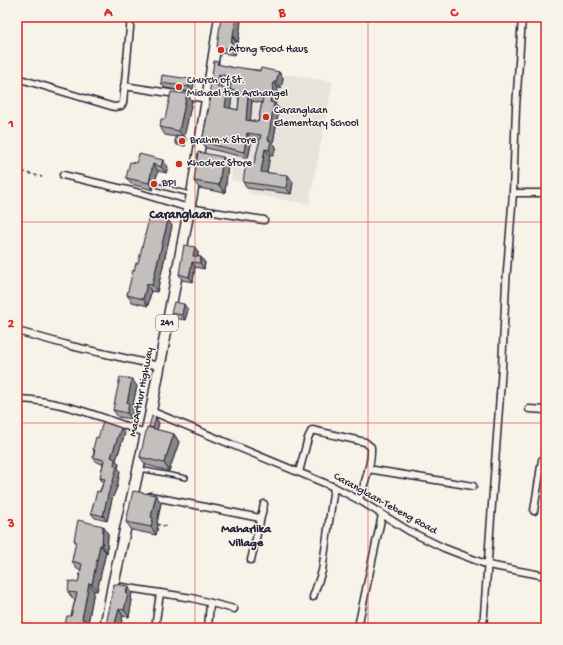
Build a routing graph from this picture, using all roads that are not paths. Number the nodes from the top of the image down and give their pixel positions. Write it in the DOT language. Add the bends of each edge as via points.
graph roads {
  1 [pos="132,17"];
  2 [pos="220,17"];
  3 [pos="522,17"];
  4 [pos="17,78"];
  5 [pos="124,86"];
  6 [pos="208,99"];
  7 [pos="63,176"];
  8 [pos="159,186"];
  9 [pos="513,193"];
  10 [pos="546,193"];
  11 [pos="192,194"];
  12 [pos="189,208"];
  13 [pos="264,220"];
  14 [pos="17,331"];
  15 [pos="159,366"];
  16 [pos="19,399"];
  17 [pos="529,409"];
  18 [pos="546,410"];
  19 [pos="151,411"];
  20 [pos="145,433"];
  21 [pos="17,434"];
  22 [pos="546,457"];
  23 [pos="138,469"];
  24 [pos="368,469"];
  25 [pos="300,472"];
  26 [pos="186,478"];
  27 [pos="473,486"];
  28 [pos="334,487"];
  29 [pos="133,493"];
  30 [pos="359,500"];
  31 [pos="264,504"];
  32 [pos="534,511"];
  33 [pos="382,515"];
  34 [pos="260,518"];
  35 [pos="251,560"];
  36 [pos="488,565"];
  37 [pos="546,576"];
  38 [pos="113,585"];
  39 [pos="160,593"];
  40 [pos="313,597"];
  41 [pos="210,603"];
  42 [pos="234,609"];
  43 [pos="105,628"];
  44 [pos="155,628"];
  45 [pos="208,628"];
  46 [pos="365,628"];
  47 [pos="483,628"];
  1 -- 5 [label="street"];
  2 -- 6 [label="main road, MacArthur Highway / 241"];
  3 -- 9 [label="street"];
  4 -- 5 [label="street" via="114,107 123,103"];
  5 -- 6 [label="street"];
  6 -- 11 [label="main road, MacArthur Highway / 241"];
  7 -- 12 [label="street" via="136,192"];
  8 -- 11 [label="lane"];
  9 -- 10 [label="street"];
  9 -- 36 [label="street"];
  11 -- 12 [label="main road, MacArthur Highway / 241"];
  12 -- 13 [label="street"];
  12 -- 15 [label="main road, MacArthur Highway / 241"];
  14 -- 15 [label="street"];
  15 -- 19 [label="main road, MacArthur Highway / 241"];
  16 -- 20 [label="street" via="57,404"];
  16 -- 21 [label="lane"];
  17 -- 18 [label="street"];
  19 -- 20 [label="main road, MacArthur Highway / 241"];
  19 -- 25 [label="street, Caranglaan-Tebeng Road"];
  20 -- 23 [label="main road, MacArthur Highway / 241"];
  22 -- 32 [label="street" via="542,460"];
  23 -- 26 [label="lane"];
  23 -- 29 [label="main road, MacArthur Highway / 241"];
  24 -- 25 [label="street" via="371,446 364,442 312,430"];
  24 -- 27 [label="street"];
  24 -- 30 [label="street"];
  25 -- 28 [label="street, Caranglaan-Tebeng Road"];
  28 -- 30 [label="street, Caranglaan-Tebeng Road"];
  28 -- 40 [label="street" via="322,571"];
  29 -- 34 [label="street"];
  29 -- 38 [label="main road, MacArthur Highway / 241"];
  30 -- 33 [label="street, Caranglaan-Tebeng Road"];
  31 -- 34 [label="street"];
  33 -- 36 [label="street, Caranglaan-Tebeng Road" via="430,542"];
  33 -- 46 [label="street" via="359,622"];
  34 -- 35 [label="street"];
  36 -- 37 [label="street, Caranglaan-Tebeng Road"];
  36 -- 47 [label="street"];
  38 -- 39 [label="street"];
  38 -- 43 [label="main road, MacArthur Highway / 241"];
  39 -- 41 [label="street"];
  39 -- 44 [label="street"];
  41 -- 42 [label="street"];
  41 -- 45 [label="street"];
}
